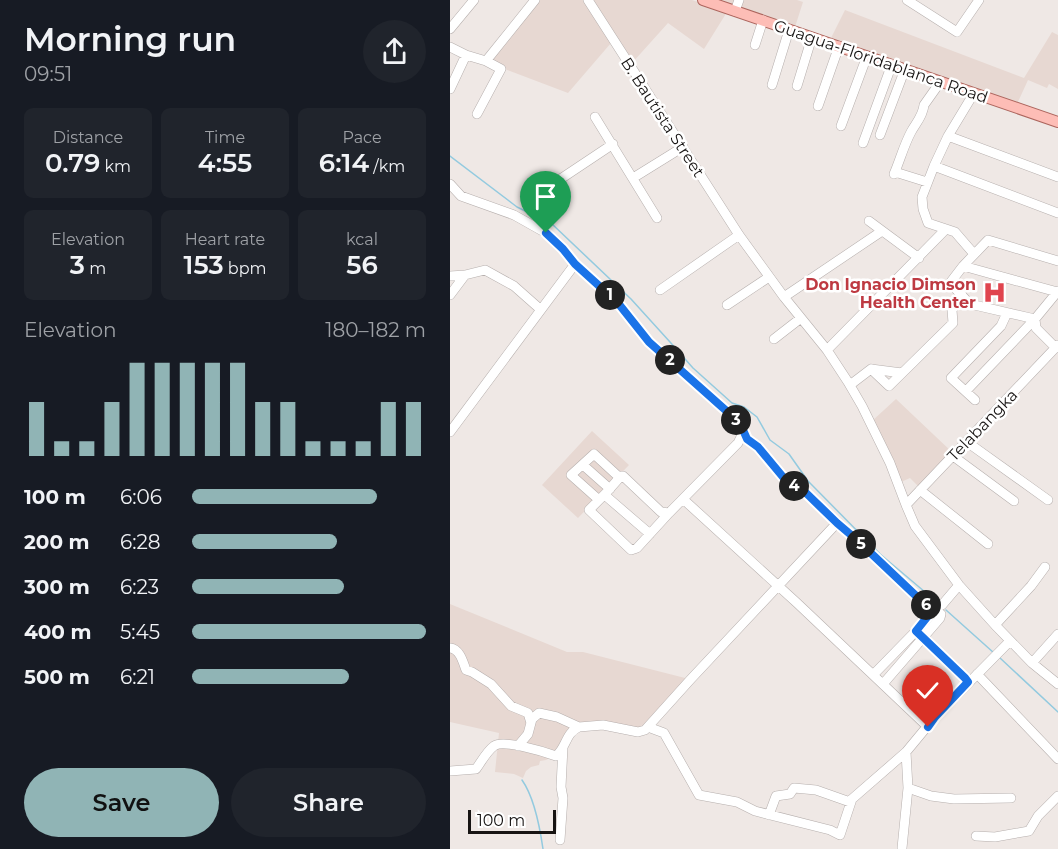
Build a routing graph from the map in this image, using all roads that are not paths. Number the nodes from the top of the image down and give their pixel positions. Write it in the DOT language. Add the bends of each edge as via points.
graph roads {
  1 [pos="474,0"];
  2 [pos="535,0"];
  3 [pos="588,0"];
  4 [pos="703,0"];
  5 [pos="907,0"];
  6 [pos="979,0"];
  7 [pos="737,5"];
  8 [pos="763,20"];
  9 [pos="450,29"];
  10 [pos="789,30"];
  11 [pos="812,37"];
  12 [pos="755,45"];
  13 [pos="839,46"];
  14 [pos="450,47"];
  15 [pos="466,55"];
  16 [pos="867,56"];
  17 [pos="486,61"];
  18 [pos="892,64"];
  19 [pos="905,69"];
  20 [pos="941,81"];
  21 [pos="772,85"];
  22 [pos="797,86"];
  23 [pos="450,89"];
  24 [pos="974,93"];
  25 [pos="818,106"];
  26 [pos="477,114"];
  27 [pos="595,117"];
  28 [pos="1058,122"];
  29 [pos="841,126"];
  30 [pos="880,135"];
  31 [pos="948,136"];
  32 [pos="863,143"];
  33 [pos="613,144"];
  34 [pos="683,147"];
  35 [pos="934,166"];
  36 [pos="1058,177"];
  37 [pos="633,178"];
  38 [pos="927,182"];
  39 [pos="450,184"];
  40 [pos="544,191"];
  41 [pos="1058,213"];
  42 [pos="657,218"];
  43 [pos="868,221"];
  44 [pos="946,229"];
  45 [pos="882,231"];
  46 [pos="739,235"];
  47 [pos="974,254"];
  48 [pos="919,258"];
  49 [pos="1058,261"];
  50 [pos="575,264"];
  51 [pos="963,266"];
  52 [pos="465,275"];
  53 [pos="450,276"];
  54 [pos="769,277"];
  55 [pos="660,290"];
  56 [pos="1057,291"];
  57 [pos="450,295"];
  58 [pos="962,295"];
  59 [pos="784,297"];
  60 [pos="727,305"];
  61 [pos="540,309"];
  62 [pos="1007,313"];
  63 [pos="801,318"];
  64 [pos="1035,319"];
  65 [pos="774,339"];
  66 [pos="1057,346"];
  67 [pos="827,350"];
  68 [pos="871,369"];
  69 [pos="902,373"];
  70 [pos="850,385"];
  71 [pos="966,391"];
  72 [pos="975,400"];
  73 [pos="450,432"];
  74 [pos="744,433"];
  75 [pos="967,442"];
  76 [pos="953,456"];
  77 [pos="583,465"];
  78 [pos="620,478"];
  79 [pos="920,490"];
  80 [pos="605,494"];
  81 [pos="682,499"];
  82 [pos="1048,500"];
  83 [pos="1014,501"];
  84 [pos="906,505"];
  85 [pos="669,513"];
  86 [pos="837,523"];
  87 [pos="650,534"];
  88 [pos="988,544"];
  89 [pos="1045,567"];
  90 [pos="959,585"];
  91 [pos="778,587"];
  92 [pos="942,604"];
  93 [pos="932,611"];
  94 [pos="940,618"];
  95 [pos="995,625"];
  96 [pos="916,631"];
  97 [pos="1058,634"];
  98 [pos="924,638"];
  99 [pos="1010,641"];
  100 [pos="450,648"];
  101 [pos="1032,663"];
  102 [pos="977,674"];
  103 [pos="873,675"];
  104 [pos="968,682"];
  105 [pos="883,684"];
  106 [pos="1058,684"];
  107 [pos="531,723"];
  108 [pos="579,727"];
  109 [pos="928,727"];
  110 [pos="648,728"];
  111 [pos="518,746"];
  112 [pos="562,747"];
  113 [pos="906,752"];
  114 [pos="1058,759"];
  115 [pos="450,771"];
  116 [pos="908,788"];
  117 [pos="1058,796"];
  118 [pos="1011,798"];
  119 [pos="850,802"];
  120 [pos="769,815"];
  121 [pos="976,836"];
  122 [pos="560,840"];
  123 [pos="902,848"];
  1 -- 9 [label="street"];
  2 -- 17 [label="street"];
  3 -- 34 [label="street, B. Bautista Street"];
  4 -- 7 [label="main road, Guagua-Floridablanca Road"];
  5 -- 6 [label="street" via="957,32"];
  7 -- 8 [label="main road, Guagua-Floridablanca Road"];
  8 -- 10 [label="main road, Guagua-Floridablanca Road"];
  8 -- 12 [label="street"];
  10 -- 11 [label="main road, Guagua-Floridablanca Road"];
  10 -- 21 [label="street"];
  11 -- 13 [label="main road, Guagua-Floridablanca Road"];
  11 -- 22 [label="street"];
  13 -- 16 [label="main road, Guagua-Floridablanca Road"];
  13 -- 25 [label="street"];
  14 -- 15 [label="street"];
  15 -- 17 [label="street"];
  15 -- 23 [label="street"];
  16 -- 18 [label="main road, Guagua-Floridablanca Road"];
  16 -- 29 [label="street"];
  17 -- 26 [label="street" via="501,69"];
  18 -- 19 [label="main road, Guagua-Floridablanca Road"];
  18 -- 32 [label="street"];
  19 -- 20 [label="main road, Guagua-Floridablanca Road"];
  19 -- 30 [label="street"];
  20 -- 24 [label="main road, Guagua-Floridablanca Road"];
  20 -- 38 [label="street" via="924,105 895,173"];
  24 -- 28 [label="main road, Guagua-Floridablanca Road"];
  24 -- 31 [label="street"];
  27 -- 33 [label="street"];
  31 -- 35 [label="street"];
  31 -- 36 [label="street"];
  33 -- 37 [label="street"];
  33 -- 40 [label="street"];
  34 -- 37 [label="street"];
  34 -- 46 [label="street, B. Bautista Street"];
  35 -- 38 [label="street"];
  35 -- 41 [label="street"];
  37 -- 42 [label="street"];
  38 -- 44 [label="street" via="922,196 928,224"];
  39 -- 50 [label="street" via="461,196 514,214 546,233"];
  43 -- 45 [label="street"];
  44 -- 47 [label="street" via="955,232"];
  44 -- 48 [label="street"];
  45 -- 48 [label="street"];
  45 -- 59 [label="street"];
  46 -- 54 [label="street, B. Bautista Street"];
  46 -- 55 [label="street"];
  47 -- 49 [label="street" via="988,240"];
  47 -- 51 [label="street"];
  48 -- 67 [label="street"];
  50 -- 61 [label="street"];
  50 -- 74 [label="street" via="618,303 649,342 740,423"];
  51 -- 56 [label="street"];
  51 -- 58 [label="street" via="950,283"];
  52 -- 53 [label="street"];
  52 -- 57 [label="street"];
  52 -- 61 [label="street" via="485,270 514,286"];
  54 -- 59 [label="street, B. Bautista Street"];
  54 -- 60 [label="street"];
  56 -- 64 [label="street"];
  58 -- 62 [label="street" via="970,304"];
  58 -- 69 [label="street" via="952,310 953,323"];
  59 -- 63 [label="street, B. Bautista Street"];
  61 -- 73 [label="street"];
  62 -- 64 [label="street"];
  62 -- 71 [label="street" via="1001,326 951,378"];
  63 -- 65 [label="street"];
  63 -- 67 [label="street, B. Bautista Street"];
  64 -- 66 [label="street" via="1036,328"];
  64 -- 71 [label="street"];
  66 -- 75 [label="street, Telabangka"];
  67 -- 70 [label="street, B. Bautista Street"];
  68 -- 69 [label="street"];
  68 -- 69 [label="street" via="890,386"];
  68 -- 70 [label="street"];
  70 -- 84 [label="street, B. Bautista Street" via="890,463"];
  71 -- 72 [label="street"];
  74 -- 81 [label="street"];
  74 -- 86 [label="street" via="788,483 803,490"];
  75 -- 76 [label="street, Telabangka"];
  75 -- 82 [label="street"];
  76 -- 79 [label="street, Telabangka"];
  76 -- 83 [label="street"];
  77 -- 78 [label="street" via="594,454"];
  77 -- 80 [label="street"];
  77 -- 80 [label="street" via="571,476"];
  78 -- 80 [label="street"];
  78 -- 85 [label="street" via="623,476 661,512"];
  79 -- 84 [label="street, Telabangka"];
  79 -- 88 [label="street"];
  80 -- 87 [label="street"];
  80 -- 87 [label="street" via="589,510 631,550"];
  81 -- 85 [label="street"];
  81 -- 91 [label="street"];
  84 -- 90 [label="street, B. Bautista Street" via="915,526"];
  85 -- 87 [label="street"];
  86 -- 91 [label="street"];
  86 -- 93 [label="street"];
  89 -- 95 [label="street"];
  90 -- 92 [label="street"];
  90 -- 95 [label="street, B. Bautista Street"];
  91 -- 103 [label="street"];
  91 -- 110 [label="street"];
  92 -- 93 [label="street"];
  92 -- 94 [label="street"];
  93 -- 94 [label="street"];
  93 -- 96 [label="street"];
  94 -- 98 [label="street"];
  95 -- 99 [label="street, B. Bautista Street"];
  96 -- 98 [label="street"];
  96 -- 103 [label="street"];
  97 -- 101 [label="street"];
  98 -- 104 [label="street"];
  98 -- 105 [label="street"];
  99 -- 101 [label="street, B. Bautista Street"];
  99 -- 102 [label="street"];
  100 -- 107 [label="street" via="458,652 466,670 491,684 511,706 528,713"];
  101 -- 106 [label="street, B. Bautista Street"];
  102 -- 104 [label="street"];
  102 -- 114 [label="street"];
  103 -- 105 [label="street"];
  104 -- 109 [label="street"];
  105 -- 109 [label="street"];
  107 -- 108 [label="street" via="539,713"];
  107 -- 111 [label="street"];
  108 -- 110 [label="street" via="603,725 638,732"];
  108 -- 112 [label="street" via="570,732"];
  109 -- 113 [label="street"];
  110 -- 120 [label="street" via="664,733 699,795 737,802"];
  111 -- 112 [label="street" via="556,756"];
  111 -- 115 [label="street" via="500,743 476,770"];
  112 -- 122 [label="street"];
  113 -- 116 [label="street"];
  113 -- 119 [label="street"];
  116 -- 118 [label="street" via="954,799"];
  116 -- 123 [label="street"];
  117 -- 121 [label="street" via="1029,831"];
  119 -- 120 [label="street" via="816,790 794,788 790,794 776,796"];
  119 -- 120 [label="street" via="840,835"];
}
